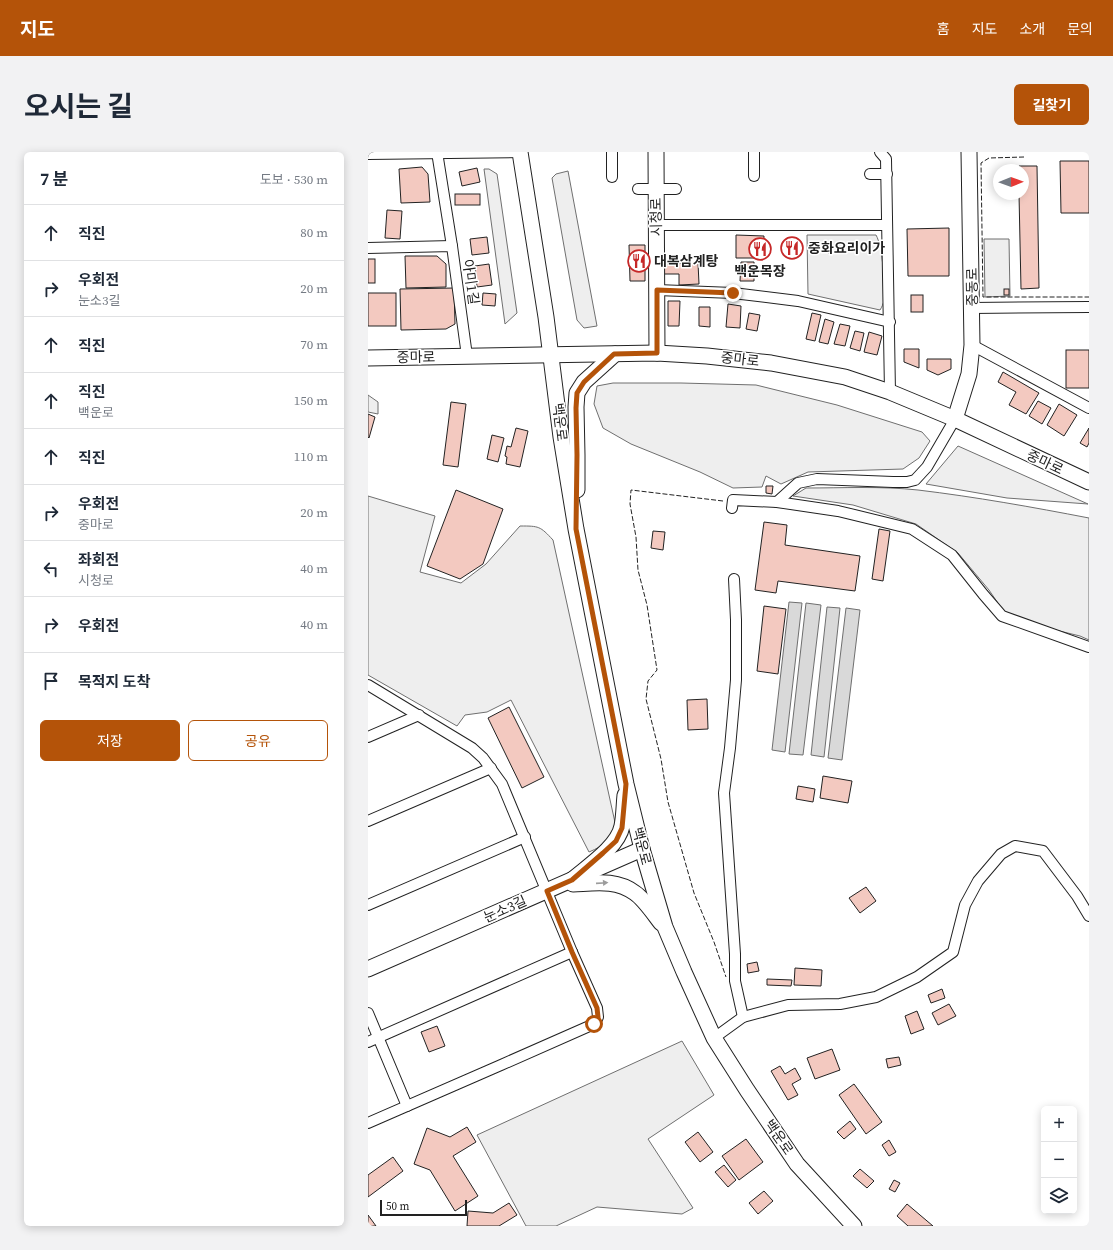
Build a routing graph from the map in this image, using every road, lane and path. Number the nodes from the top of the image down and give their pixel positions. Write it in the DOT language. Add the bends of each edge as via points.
graph roads {
  1 [pos="521,152"];
  2 [pos="612,152"];
  3 [pos="656,152"];
  4 [pos="754,152"];
  5 [pos="880,152"];
  6 [pos="970,152"];
  7 [pos="437,153"];
  8 [pos="368,154"];
  9 [pos="870,174"];
  10 [pos="887,174"];
  11 [pos="754,176"];
  12 [pos="612,177"];
  13 [pos="638,189"];
  14 [pos="656,189"];
  15 [pos="676,189"];
  16 [pos="656,225"];
  17 [pos="887,226"];
  18 [pos="452,246"];
  19 [pos="368,248"];
  20 [pos="657,290"];
  21 [pos="1089,307"];
  22 [pos="972,308"];
  23 [pos="890,322"];
  24 [pos="972,345"];
  25 [pos="657,353"];
  26 [pos="614,354"];
  27 [pos="551,355"];
  28 [pos="467,356"];
  29 [pos="368,358"];
  30 [pos="890,392"];
  31 [pos="1089,408"];
  32 [pos="955,419"];
  33 [pos="1089,482"];
  34 [pos="777,502"];
  35 [pos="732,508"];
  36 [pos="576,529"];
  37 [pos="734,580"];
  38 [pos="1089,647"];
  39 [pos="368,685"];
  40 [pos="419,715"];
  41 [pos="368,737"];
  42 [pos="491,768"];
  43 [pos="626,784"];
  44 [pos="368,821"];
  45 [pos="525,838"];
  46 [pos="642,849"];
  47 [pos="572,880"];
  48 [pos="547,891"];
  49 [pos="368,905"];
  50 [pos="1089,916"];
  51 [pos="665,927"];
  52 [pos="572,952"];
  53 [pos="368,969"];
  54 [pos="368,1013"];
  55 [pos="743,1017"];
  56 [pos="379,1038"];
  57 [pos="714,1038"];
  58 [pos="368,1042"];
  59 [pos="407,1106"];
  60 [pos="368,1123"];
  61 [pos="854,1226"];
  1 -- 7 [label="street"];
  1 -- 27 [label="street, 백운로"];
  2 -- 12 [label="street"];
  3 -- 14 [label="street, 시청로"];
  4 -- 11 [label="street"];
  5 -- 10 [label="street" via="886,159"];
  6 -- 22 [label="street, 중동로"];
  7 -- 8 [label="street"];
  7 -- 18 [label="street"];
  9 -- 10 [label="street"];
  10 -- 17 [label="street"];
  13 -- 14 [label="street"];
  14 -- 15 [label="street"];
  14 -- 16 [label="street, 시청로"];
  16 -- 17 [label="street"];
  16 -- 20 [label="street, 시청로"];
  17 -- 23 [label="street"];
  18 -- 19 [label="street, 아미1길"];
  18 -- 28 [label="street, 아미1길"];
  20 -- 23 [label="street" via="733,293 791,300"];
  20 -- 25 [label="street, 시청로"];
  21 -- 22 [label="street"];
  22 -- 24 [label="street, 중동로"];
  23 -- 30 [label="street"];
  24 -- 31 [label="street"];
  24 -- 32 [label="street, 중동로" via="969,374"];
  25 -- 26 [label="street, 중마로"];
  25 -- 30 [label="street, 중마로" via="771,362 845,377"];
  26 -- 27 [label="street, 중마로"];
  26 -- 36 [label="street" via="584,382 577,393"];
  27 -- 28 [label="street, 중마로"];
  27 -- 36 [label="street, 백운로"];
  28 -- 29 [label="street, 중마로"];
  30 -- 32 [label="street, 중마로"];
  32 -- 33 [label="street, 중마로"];
  32 -- 34 [label="street" via="927,467 915,480 894,482 817,479 798,483"];
  34 -- 35 [label="street" via="733,500"];
  34 -- 38 [label="street" via="838,511 912,529 952,555 1002,616"];
  36 -- 43 [label="street, 백운로"];
  37 -- 55 [label="street" via="736,680 724,793 735,981"];
  39 -- 40 [label="street"];
  40 -- 41 [label="street"];
  40 -- 42 [label="street" via="472,748"];
  42 -- 44 [label="street"];
  42 -- 45 [label="street" via="502,784"];
  43 -- 46 [label="street, 백운로"];
  43 -- 47 [label="street" via="622,828 616,841"];
  45 -- 48 [label="street"];
  45 -- 49 [label="street"];
  46 -- 47 [label="street, 눈소3길"];
  46 -- 51 [label="street, 백운로"];
  47 -- 48 [label="street, 눈소3길"];
  47 -- 51 [label="street, one-way" via="573,884 620,884 636,893"];
  48 -- 52 [label="street"];
  48 -- 53 [label="street, 눈소3길"];
  50 -- 55 [label="street" via="1043,851 1015,846 1001,854 978,881 965,905 953,952 917,977 876,997 840,1004 788,1005"];
  51 -- 57 [label="street, 백운로"];
  52 -- 56 [label="street"];
  52 -- 59 [label="street" via="597,1008 598,1017 594,1024"];
  54 -- 56 [label="street"];
  55 -- 57 [label="street"];
  56 -- 58 [label="street"];
  56 -- 59 [label="street"];
  57 -- 61 [label="street, 백운로" via="797,1164"];
  59 -- 60 [label="street"];
}
